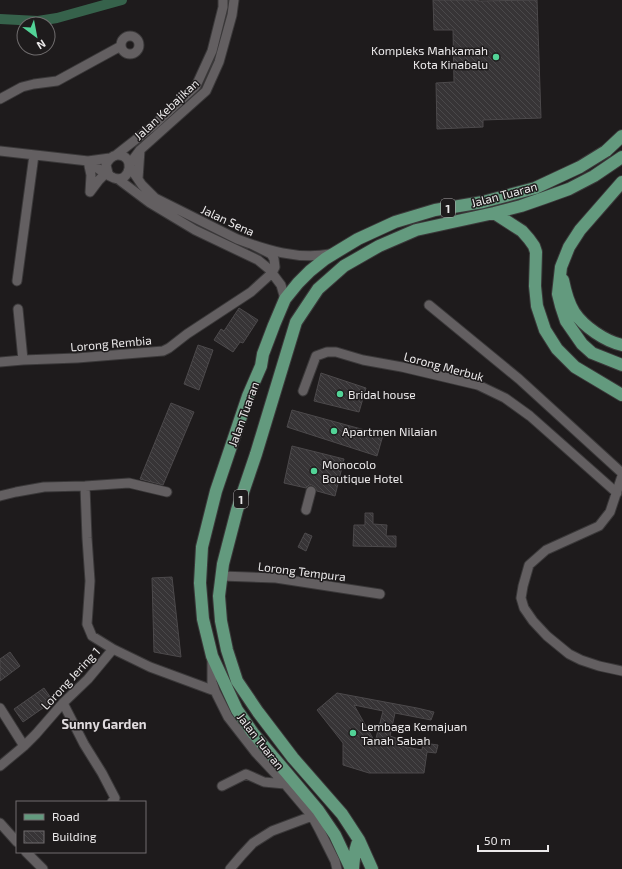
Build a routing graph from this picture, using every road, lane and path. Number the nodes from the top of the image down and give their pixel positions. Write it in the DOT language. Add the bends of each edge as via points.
graph roads {
  1 [pos="223,0"];
  2 [pos="234,0"];
  3 [pos="121,46"];
  4 [pos="219,62"];
  5 [pos="200,80"];
  6 [pos="0,99"];
  7 [pos="622,136"];
  8 [pos="140,150"];
  9 [pos="0,151"];
  10 [pos="34,156"];
  11 [pos="113,157"];
  12 [pos="622,157"];
  13 [pos="88,161"];
  14 [pos="129,165"];
  15 [pos="111,176"];
  16 [pos="138,179"];
  17 [pos="622,182"];
  18 [pos="494,213"];
  19 [pos="251,244"];
  20 [pos="334,253"];
  21 [pos="561,267"];
  22 [pos="272,273"];
  23 [pos="17,281"];
  24 [pos="285,299"];
  25 [pos="429,305"];
  26 [pos="18,309"];
  27 [pos="622,345"];
  28 [pos="23,360"];
  29 [pos="0,362"];
  30 [pos="622,365"];
  31 [pos="303,391"];
  32 [pos="622,394"];
  33 [pos="622,473"];
  34 [pos="622,476"];
  35 [pos="85,486"];
  36 [pos="311,491"];
  37 [pos="167,492"];
  38 [pos="617,492"];
  39 [pos="0,496"];
  40 [pos="306,510"];
  41 [pos="221,576"];
  42 [pos="380,594"];
  43 [pos="113,649"];
  44 [pos="212,656"];
  45 [pos="622,671"];
  46 [pos="215,691"];
  47 [pos="63,703"];
  48 [pos="0,708"];
  49 [pos="24,746"];
  50 [pos="0,766"];
  51 [pos="285,784"];
  52 [pos="222,786"];
  53 [pos="113,801"];
  54 [pos="312,816"];
  55 [pos="0,823"];
  56 [pos="359,840"];
  57 [pos="16,841"];
  58 [pos="27,853"];
  59 [pos="43,869"];
  60 [pos="230,869"];
  61 [pos="337,869"];
  62 [pos="352,869"];
  63 [pos="372,869"];
  1 -- 5 [label="street, Jalan Kebajikan" via="212,51"];
  2 -- 4 [label="street, Jalan Kebajikan"];
  3 -- 6 [label="street" via="57,81 22,87"];
  4 -- 5 [label="street" via="212,65"];
  4 -- 8 [label="street, Jalan Kebajikan" via="206,92"];
  5 -- 11 [label="street, Jalan Kebajikan" via="190,93 153,126"];
  7 -- 20 [label="main road, Jalan Tuaran / 1" via="606,151 580,167 535,188 483,202 435,210 395,222"];
  8 -- 14 [label="street, Jalan Kebajikan"];
  8 -- 16 [label="street"];
  9 -- 10 [label="street"];
  10 -- 13 [label="street"];
  10 -- 23 [label="street"];
  11 -- 13 [label="street"];
  11 -- 14 [label="street, Jalan Sena" via="123,156"];
  11 -- 15 [label="street" via="106,165"];
  12 -- 18 [label="main road, Jalan Tuaran / 1" via="569,189"];
  13 -- 15 [label="street, Jalan Sena"];
  13 -- 15 [label="street" via="91,175 90,192 98,180"];
  14 -- 15 [label="street" via="128,173 122,178"];
  14 -- 16 [label="street, Jalan Sena"];
  15 -- 22 [label="street, Jalan Sena" via="195,230 258,260"];
  16 -- 19 [label="street, Jalan Sena" via="155,198"];
  17 -- 21 [label="main road" via="580,230 569,247"];
  18 -- 32 [label="main road" via="522,231 534,246 537,306 545,330 558,349 575,367"];
  18 -- 41 [label="main road, Jalan Tuaran / 1" via="416,230 379,246 344,266 318,289 296,322 238,510"];
  19 -- 20 [label="street, Jalan Sena" via="284,254 320,256"];
  19 -- 22 [label="street" via="271,254 275,267"];
  20 -- 24 [label="main road, Jalan Tuaran / 1" via="310,270"];
  21 -- 27 [label="main road" via="565,291 574,312 599,336"];
  21 -- 30 [label="main road" via="558,294 566,321 582,344 592,353"];
  22 -- 24 [label="street, Jalan Sena" via="281,285"];
  22 -- 28 [label="street, Lorong Rembia" via="251,292 163,351"];
  24 -- 44 [label="main road, Jalan Tuaran / 1" via="263,354 261,366 248,396 216,491 202,547 200,583 203,619"];
  25 -- 33 [label="street" via="519,379"];
  26 -- 28 [label="street"];
  28 -- 29 [label="street, Lorong Rembia"];
  31 -- 38 [label="street, Lorong Merbuk" via="316,356 327,352 478,385 505,398 530,416"];
  34 -- 38 [label="street"];
  35 -- 37 [label="street" via="129,483"];
  35 -- 39 [label="street" via="44,487"];
  35 -- 43 [label="street" via="90,581 87,624 92,636"];
  36 -- 40 [label="street"];
  38 -- 45 [label="street" via="610,512 599,526 546,550 529,565 522,598 524,608 533,621 569,654 599,666"];
  41 -- 42 [label="street, Lorong Tempura" via="276,578"];
  41 -- 56 [label="main road, Jalan Tuaran / 1" via="221,621 237,681 293,758 342,814"];
  43 -- 46 [label="street, Lorong Jering 1" via="150,667"];
  43 -- 47 [label="street, Lorong Jering 1" via="88,679"];
  44 -- 46 [label="street" via="212,682"];
  44 -- 62 [label="main road, Jalan Tuaran / 1" via="237,710 253,733 318,810 335,835"];
  46 -- 51 [label="street" via="228,717 256,753"];
  47 -- 49 [label="street, Lorong Jering 1"];
  47 -- 53 [label="street" via="115,798"];
  48 -- 49 [label="street"];
  49 -- 50 [label="street, Lorong Jering 1"];
  51 -- 52 [label="street" via="264,782 246,774"];
  51 -- 54 [label="street"];
  54 -- 60 [label="street" via="272,831 253,843"];
  54 -- 61 [label="street"];
  55 -- 57 [label="street"];
  56 -- 62 [label="main road"];
  56 -- 63 [label="main road, Jalan Tuaran / 1"];
  58 -- 59 [label="street"];
}
